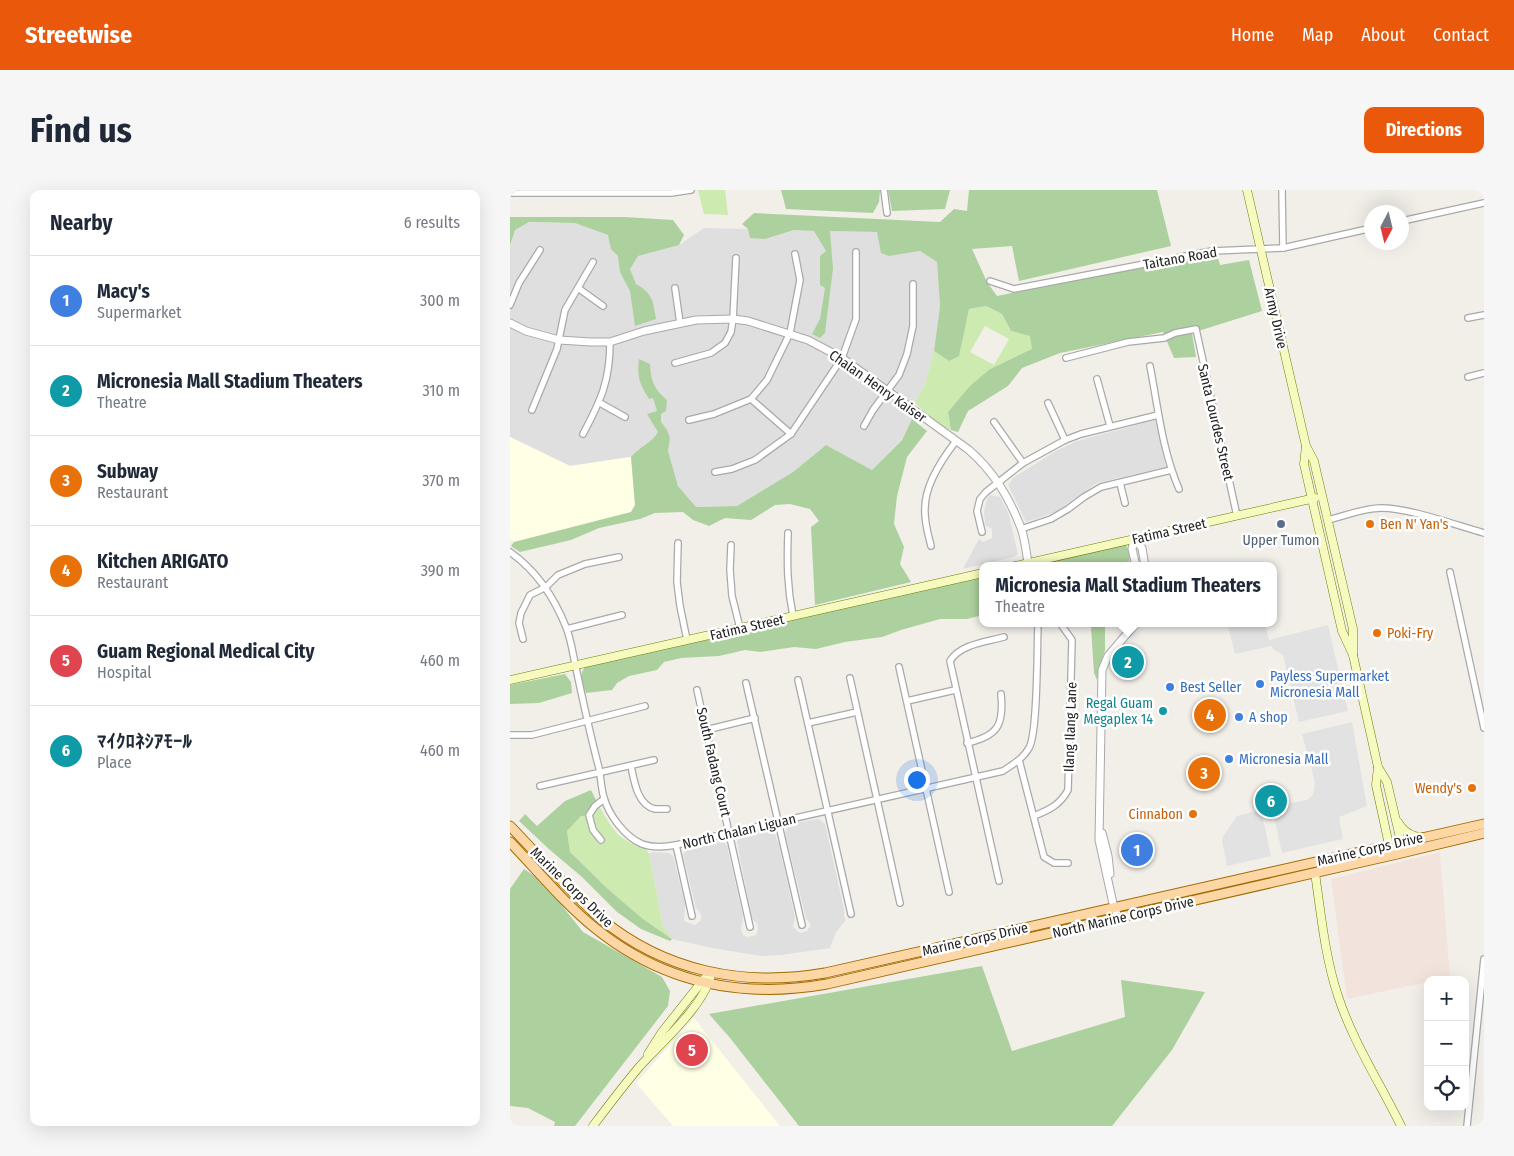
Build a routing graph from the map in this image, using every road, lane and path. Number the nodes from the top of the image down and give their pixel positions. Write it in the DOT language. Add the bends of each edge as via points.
graph roads {
  1 [pos="691,190"];
  2 [pos="884,190"];
  3 [pos="1247,190"];
  4 [pos="1282,190"];
  5 [pos="510,193"];
  6 [pos="1484,203"];
  7 [pos="887,213"];
  8 [pos="1409,219"];
  9 [pos="1364,230"];
  10 [pos="1283,248"];
  11 [pos="540,250"];
  12 [pos="1260,250"];
  13 [pos="856,252"];
  14 [pos="795,254"];
  15 [pos="736,258"];
  16 [pos="593,262"];
  17 [pos="990,281"];
  18 [pos="913,284"];
  19 [pos="578,288"];
  20 [pos="675,288"];
  21 [pos="510,305"];
  22 [pos="603,306"];
  23 [pos="1484,315"];
  24 [pos="1468,318"];
  25 [pos="733,319"];
  26 [pos="510,323"];
  27 [pos="680,323"];
  28 [pos="790,333"];
  29 [pos="559,340"];
  30 [pos="610,342"];
  31 [pos="842,358"];
  32 [pos="1066,358"];
  33 [pos="675,363"];
  34 [pos="1150,366"];
  35 [pos="1484,373"];
  36 [pos="1468,377"];
  37 [pos="1097,379"];
  38 [pos="886,391"];
  39 [pos="751,399"];
  40 [pos="1048,402"];
  41 [pos="600,403"];
  42 [pos="532,410"];
  43 [pos="1158,415"];
  44 [pos="625,417"];
  45 [pos="689,420"];
  46 [pos="994,422"];
  47 [pos="864,426"];
  48 [pos="1110,426"];
  49 [pos="583,434"];
  50 [pos="791,434"];
  51 [pos="1065,440"];
  52 [pos="956,441"];
  53 [pos="1306,446"];
  54 [pos="1023,463"];
  55 [pos="1171,470"];
  56 [pos="714,472"];
  57 [pos="1000,482"];
  58 [pos="1120,482"];
  59 [pos="1179,489"];
  60 [pos="1322,496"];
  61 [pos="1312,499"];
  62 [pos="1125,503"];
  63 [pos="1237,516"];
  64 [pos="1328,520"];
  65 [pos="1021,529"];
  66 [pos="982,532"];
  67 [pos="788,533"];
  68 [pos="1484,533"];
  69 [pos="1134,539"];
  70 [pos="678,543"];
  71 [pos="731,546"];
  72 [pos="931,546"];
  73 [pos="510,552"];
  74 [pos="618,557"];
  75 [pos="1029,562"];
  76 [pos="1037,562"];
  77 [pos="1135,562"];
  78 [pos="1144,562"];
  79 [pos="1450,572"];
  80 [pos="979,574"];
  81 [pos="546,587"];
  82 [pos="622,615"];
  83 [pos="793,616"];
  84 [pos="1038,627"];
  85 [pos="1064,627"];
  86 [pos="1133,627"];
  87 [pos="740,628"];
  88 [pos="567,629"];
  89 [pos="1004,637"];
  90 [pos="523,639"];
  91 [pos="688,640"];
  92 [pos="1353,655"];
  93 [pos="575,666"];
  94 [pos="899,667"];
  95 [pos="850,678"];
  96 [pos="510,680"];
  97 [pos="798,680"];
  98 [pos="746,683"];
  99 [pos="697,690"];
  100 [pos="955,690"];
  101 [pos="1001,694"];
  102 [pos="907,701"];
  103 [pos="645,706"];
  104 [pos="858,712"];
  105 [pos="755,718"];
  106 [pos="588,722"];
  107 [pos="808,723"];
  108 [pos="1484,728"];
  109 [pos="706,730"];
  110 [pos="510,735"];
  111 [pos="967,743"];
  112 [pos="654,760"];
  113 [pos="1020,760"];
  114 [pos="631,766"];
  115 [pos="1378,767"];
  116 [pos="600,771"];
  117 [pos="976,778"];
  118 [pos="540,786"];
  119 [pos="926,789"];
  120 [pos="604,800"];
  121 [pos="876,800"];
  122 [pos="667,808"];
  123 [pos="828,811"];
  124 [pos="1394,813"];
  125 [pos="1034,816"];
  126 [pos="778,822"];
  127 [pos="1484,824"];
  128 [pos="510,826"];
  129 [pos="1484,832"];
  130 [pos="730,834"];
  131 [pos="1425,837"];
  132 [pos="601,840"];
  133 [pos="510,842"];
  134 [pos="1401,842"];
  135 [pos="676,845"];
  136 [pos="1389,845"];
  137 [pos="1397,854"];
  138 [pos="1068,863"];
  139 [pos="1314,873"];
  140 [pos="999,881"];
  141 [pos="950,892"];
  142 [pos="900,903"];
  143 [pos="1116,907"];
  144 [pos="851,914"];
  145 [pos="692,916"];
  146 [pos="1118,918"];
  147 [pos="802,925"];
  148 [pos="750,927"];
  149 [pos="1484,959"];
  150 [pos="711,973"];
  151 [pos="705,983"];
  152 [pos="593,1126"];
  153 [pos="1401,1126"];
  154 [pos="1467,1126"];
  1 -- 5 [label="street" via="671,193"];
  2 -- 7 [label="street"];
  3 -- 12 [label="main road, Army Drive"];
  4 -- 10 [label="street"];
  6 -- 8 [label="street"];
  9 -- 10 [label="street, Taitano Road"];
  10 -- 12 [label="street, Taitano Road"];
  11 -- 21 [label="street"];
  12 -- 17 [label="street, Taitano Road" via="1212,251 1014,288"];
  12 -- 53 [label="main road, Army Drive"];
  13 -- 31 [label="street" via="856,319"];
  14 -- 28 [label="street" via="800,280"];
  15 -- 25 [label="street"];
  16 -- 19 [label="street"];
  18 -- 38 [label="street" via="913,326 907,354 899,376"];
  19 -- 22 [label="street"];
  19 -- 29 [label="street" via="565,310"];
  20 -- 27 [label="street"];
  23 -- 24 [label="street"];
  25 -- 27 [label="street, Chalan Henry Kaiser"];
  25 -- 28 [label="street, Chalan Henry Kaiser"];
  25 -- 33 [label="street" via="725,343 711,353"];
  26 -- 29 [label="street, Chalan Henry Kaiser"];
  27 -- 30 [label="street, Chalan Henry Kaiser"];
  28 -- 31 [label="street, Chalan Henry Kaiser"];
  28 -- 39 [label="street" via="767,380"];
  29 -- 30 [label="street, Chalan Henry Kaiser"];
  29 -- 42 [label="street"];
  30 -- 41 [label="street" via="609,372"];
  31 -- 38 [label="street, Chalan Henry Kaiser"];
  31 -- 50 [label="street"];
  32 -- 63 [label="street, Santa Lourdes Street" via="1196,329"];
  34 -- 43 [label="street"];
  35 -- 36 [label="street"];
  37 -- 48 [label="street"];
  38 -- 47 [label="street"];
  38 -- 52 [label="street, Chalan Henry Kaiser"];
  39 -- 45 [label="street"];
  39 -- 50 [label="street"];
  40 -- 51 [label="street"];
  41 -- 44 [label="street"];
  41 -- 49 [label="street"];
  43 -- 48 [label="street"];
  43 -- 55 [label="street"];
  46 -- 54 [label="street"];
  48 -- 51 [label="street"];
  50 -- 56 [label="street" via="755,460"];
  51 -- 54 [label="street"];
  52 -- 57 [label="street, Chalan Henry Kaiser" via="985,464"];
  52 -- 72 [label="street" via="943,458 924,506"];
  53 -- 60 [label="main road, Army Drive" via="1314,462"];
  53 -- 61 [label="main road, Army Drive" via="1304,464"];
  54 -- 57 [label="street"];
  55 -- 58 [label="street"];
  55 -- 59 [label="street"];
  57 -- 65 [label="street, Chalan Henry Kaiser"];
  57 -- 66 [label="street" via="980,499 978,511"];
  58 -- 62 [label="street"];
  58 -- 65 [label="street" via="1101,487 1059,514"];
  60 -- 61 [label="main road, Fatima Street"];
  60 -- 64 [label="main road, Army Drive"];
  61 -- 63 [label="main road, Fatima Street"];
  61 -- 92 [label="main road, Army Drive" via="1342,631"];
  63 -- 69 [label="main road, Fatima Street"];
  64 -- 68 [label="street" via="1381,508"];
  64 -- 92 [label="main road, Army Drive" via="1353,628"];
  65 -- 75 [label="street, Chalan Henry Kaiser"];
  67 -- 83 [label="street" via="786,569"];
  69 -- 76 [label="main road, Fatima Street"];
  69 -- 77 [label="street"];
  69 -- 78 [label="street" via="1142,548"];
  70 -- 91 [label="street" via="677,582"];
  71 -- 87 [label="street" via="732,596"];
  73 -- 81 [label="street, North Chalan Liguan" via="522,560"];
  74 -- 81 [label="street" via="585,564 558,575"];
  79 -- 108 [label="street"];
  80 -- 83 [label="main road, Fatima Street"];
  81 -- 88 [label="street, North Chalan Liguan"];
  81 -- 90 [label="street" via="530,595 522,612"];
  82 -- 88 [label="street"];
  83 -- 87 [label="main road, Fatima Street"];
  84 -- 113 [label="street" via="1034,723 1030,747"];
  85 -- 125 [label="street, Ilang Ilang Lane" via="1072,640 1068,790 1053,808"];
  86 -- 143 [label="street" via="1108,656 1102,670 1098,819"];
  87 -- 91 [label="main road, Fatima Street"];
  88 -- 93 [label="street, North Chalan Liguan"];
  89 -- 100 [label="street" via="954,654 950,661"];
  91 -- 93 [label="main road, Fatima Street"];
  92 -- 115 [label="main road, Army Drive"];
  93 -- 96 [label="main road, Fatima Street"];
  93 -- 106 [label="street, North Chalan Liguan"];
  94 -- 102 [label="street"];
  95 -- 104 [label="street"];
  97 -- 107 [label="street"];
  98 -- 105 [label="street"];
  99 -- 109 [label="street, South Fadang Court"];
  100 -- 102 [label="street"];
  100 -- 111 [label="street"];
  101 -- 111 [label="street" via="1003,714 994,732"];
  102 -- 119 [label="street"];
  103 -- 106 [label="street"];
  104 -- 107 [label="street"];
  104 -- 121 [label="street"];
  105 -- 109 [label="street"];
  105 -- 126 [label="street"];
  106 -- 110 [label="street" via="532,735"];
  106 -- 116 [label="street, North Chalan Liguan"];
  107 -- 123 [label="street"];
  109 -- 130 [label="street, South Fadang Court"];
  111 -- 117 [label="street"];
  112 -- 114 [label="street"];
  113 -- 117 [label="street, North Chalan Liguan" via="1002,771"];
  113 -- 125 [label="street"];
  114 -- 116 [label="street"];
  114 -- 122 [label="street" via="637,790 645,804 654,809"];
  115 -- 124 [label="main road, Army Drive" via="1387,782"];
  115 -- 136 [label="main road, Army Drive" via="1376,785"];
  116 -- 118 [label="street"];
  116 -- 120 [label="street, North Chalan Liguan"];
  117 -- 119 [label="street, North Chalan Liguan"];
  117 -- 140 [label="street"];
  119 -- 121 [label="street, North Chalan Liguan"];
  119 -- 141 [label="street"];
  120 -- 132 [label="street" via="588,815 592,830"];
  120 -- 135 [label="street, North Chalan Liguan" via="620,826 635,840 653,846"];
  121 -- 123 [label="street, North Chalan Liguan"];
  121 -- 142 [label="street"];
  123 -- 126 [label="street, North Chalan Liguan"];
  123 -- 144 [label="street"];
  124 -- 131 [label="main road" via="1399,825 1407,832"];
  124 -- 134 [label="main road, Army Drive"];
  125 -- 138 [label="street" via="1044,856 1054,863"];
  126 -- 130 [label="street, North Chalan Liguan"];
  126 -- 147 [label="street"];
  127 -- 131 [label="main road, Marine Corps Drive"];
  128 -- 150 [label="main road, Marine Corps Drive" via="591,909 614,928 666,958"];
  129 -- 137 [label="main road, North Marine Corps Drive"];
  130 -- 135 [label="street, North Chalan Liguan"];
  130 -- 148 [label="street, South Fadang Court"];
  131 -- 134 [label="main road, Marine Corps Drive"];
  133 -- 151 [label="main road, North Marine Corps Drive" via="583,917 607,937 647,962"];
  134 -- 136 [label="main road, Marine Corps Drive"];
  134 -- 137 [label="main road"];
  135 -- 145 [label="street"];
  136 -- 137 [label="main road, Army Drive"];
  136 -- 143 [label="main road, Marine Corps Drive"];
  137 -- 139 [label="main road, North Marine Corps Drive"];
  139 -- 146 [label="main road, North Marine Corps Drive"];
  139 -- 153 [label="main road" via="1330,969 1338,997"];
  143 -- 146 [label="street"];
  143 -- 150 [label="main road, Marine Corps Drive" via="810,976 765,979"];
  146 -- 151 [label="main road, North Marine Corps Drive" via="812,986 765,990"];
  149 -- 154 [label="street"];
  150 -- 151 [label="main road"];
  151 -- 152 [label="main road" via="662,1032"];
}
